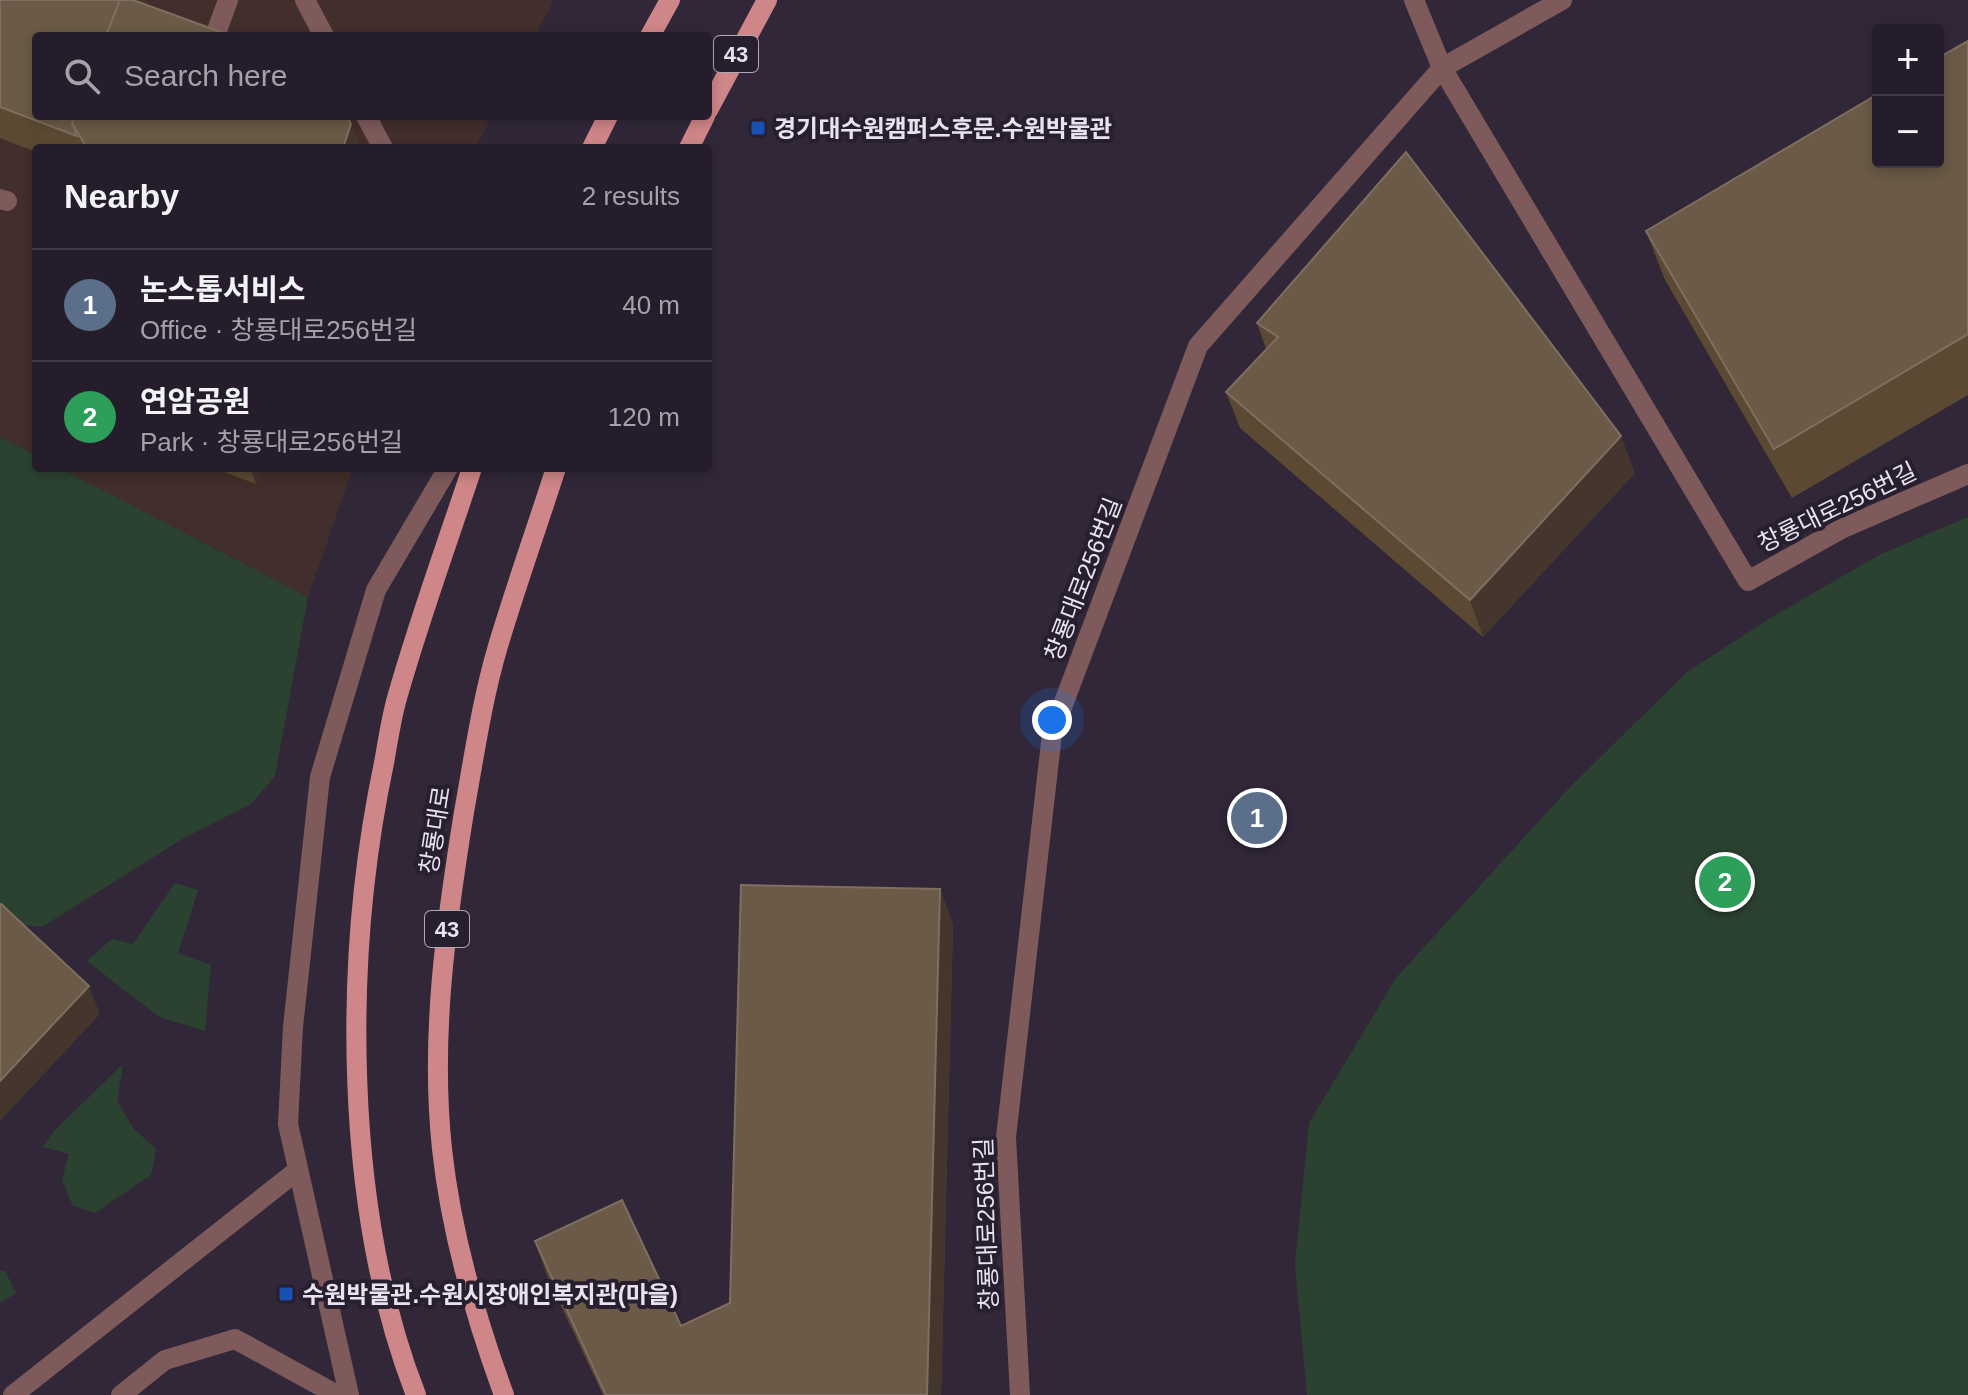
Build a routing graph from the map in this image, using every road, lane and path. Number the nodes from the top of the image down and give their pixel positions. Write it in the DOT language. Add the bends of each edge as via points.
graph roads {
  1 [pos="228,0"];
  2 [pos="305,0"];
  3 [pos="670,0"];
  4 [pos="767,0"];
  5 [pos="1414,0"];
  6 [pos="1562,0"];
  7 [pos="216,32"];
  8 [pos="322,32"];
  9 [pos="652,32"];
  10 [pos="1442,68"];
  11 [pos="712,103"];
  12 [pos="368,120"];
  13 [pos="606,120"];
  14 [pos="703,120"];
  15 [pos="381,144"];
  16 [pos="594,144"];
  17 [pos="691,144"];
  18 [pos="446,472"];
  19 [pos="471,472"];
  20 [pos="555,472"];
  21 [pos="1968,474"];
  22 [pos="298,1170"];
  23 [pos="13,1395"];
  24 [pos="121,1395"];
  25 [pos="337,1395"];
  26 [pos="349,1395"];
  27 [pos="416,1395"];
  28 [pos="504,1395"];
  29 [pos="1020,1395"];
  1 -- 7 [label="street"];
  2 -- 8 [label="street"];
  3 -- 9 [label="main road"];
  4 -- 11 [label="main road, 43"];
  5 -- 10 [label="street"];
  6 -- 10 [label="street, 창룡대로256번길"];
  10 -- 21 [label="street, 창룡대로256번길" via="1748,581 1843,528"];
  10 -- 29 [label="street, 창룡대로256번길" via="1198,346 1052,734 1006,1137"];
  12 -- 15 [label="street"];
  13 -- 16 [label="main road"];
  14 -- 17 [label="main road"];
  18 -- 22 [label="street" via="376,590 320,777 293,1027 288,1124"];
  19 -- 27 [label="main road" via="397,699 374,807 360,913 357,1031 362,1147 375,1248"];
  20 -- 28 [label="main road, 창룡대로 / 43" via="497,649 474,757 442,968 437,1045 442,1149 458,1243"];
  22 -- 23 [label="street"];
  22 -- 26 [label="street"];
  24 -- 25 [label="street" via="165,1360 235,1339"];
}
